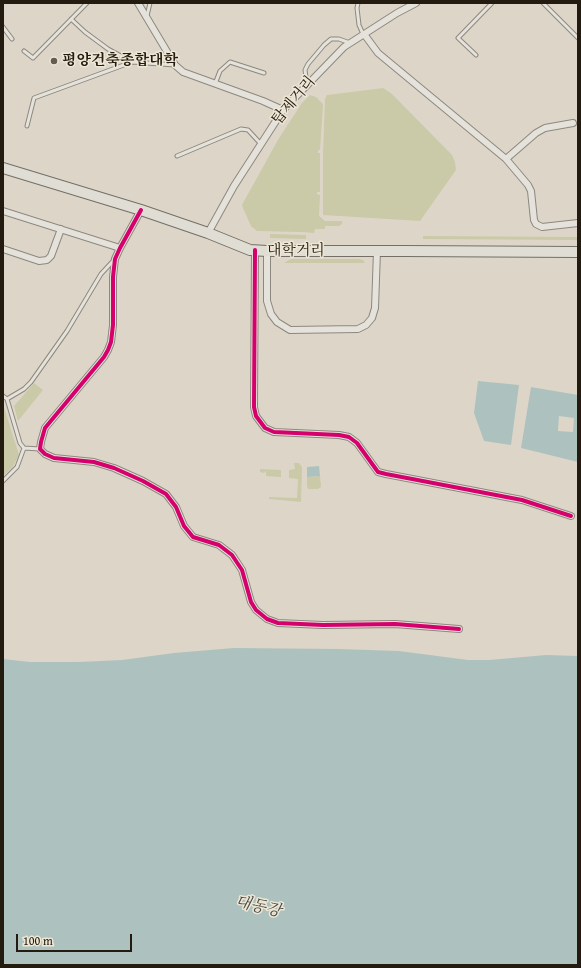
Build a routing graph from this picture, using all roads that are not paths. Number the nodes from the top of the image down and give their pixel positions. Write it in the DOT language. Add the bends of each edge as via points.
graph roads {
  1 [pos="87,3"];
  2 [pos="138,3"];
  3 [pos="150,3"];
  4 [pos="358,3"];
  5 [pos="416,3"];
  6 [pos="492,3"];
  7 [pos="543,3"];
  8 [pos="146,17"];
  9 [pos="71,19"];
  10 [pos="3,27"];
  11 [pos="364,34"];
  12 [pos="578,38"];
  13 [pos="12,39"];
  14 [pos="350,43"];
  15 [pos="24,51"];
  16 [pos="476,55"];
  17 [pos="132,62"];
  18 [pos="175,65"];
  19 [pos="264,73"];
  20 [pos="215,84"];
  21 [pos="307,84"];
  22 [pos="283,110"];
  23 [pos="572,122"];
  24 [pos="27,126"];
  25 [pos="260,143"];
  26 [pos="177,156"];
  27 [pos="506,159"];
  28 [pos="3,168"];
  29 [pos="141,210"];
  30 [pos="3,211"];
  31 [pos="578,223"];
  32 [pos="62,229"];
  33 [pos="208,233"];
  34 [pos="120,248"];
  35 [pos="3,249"];
  36 [pos="255,250"];
  37 [pos="266,251"];
  38 [pos="377,251"];
  39 [pos="578,252"];
  40 [pos="115,259"];
  41 [pos="3,396"];
  42 [pos="7,399"];
  43 [pos="24,448"];
  44 [pos="40,449"];
  45 [pos="3,481"];
  46 [pos="570,516"];
  47 [pos="459,629"];
  1 -- 9 [label="lane"];
  2 -- 8 [label="street"];
  3 -- 8 [label="lane"];
  4 -- 11 [label="lane" via="359,25"];
  5 -- 11 [label="street, 탑제거리"];
  6 -- 16 [label="lane" via="458,38"];
  7 -- 12 [label="lane"];
  8 -- 18 [label="street"];
  9 -- 15 [label="lane" via="33,58"];
  9 -- 17 [label="lane" via="108,49"];
  10 -- 13 [label="lane"];
  11 -- 14 [label="street, 탑제거리"];
  11 -- 27 [label="street" via="378,53"];
  14 -- 21 [label="street, 탑제거리"];
  14 -- 21 [label="lane" via="331,39 324,44 308,64"];
  17 -- 18 [label="lane"];
  17 -- 24 [label="lane" via="34,98"];
  18 -- 20 [label="street" via="183,72"];
  19 -- 20 [label="lane" via="230,62 220,71"];
  20 -- 22 [label="street"];
  21 -- 22 [label="street, 탑제거리"];
  22 -- 25 [label="street, 탑제거리"];
  23 -- 27 [label="street" via="545,128 536,133"];
  25 -- 26 [label="lane" via="248,130 241,129"];
  25 -- 33 [label="street, 탑제거리"];
  27 -- 31 [label="street" via="531,191 536,224 542,227"];
  28 -- 29 [label="main road, 대학거리"];
  29 -- 33 [label="main road, 대학거리"];
  29 -- 34 [label="street"];
  30 -- 32 [label="street"];
  32 -- 34 [label="street"];
  32 -- 35 [label="street" via="51,256 46,260 39,261"];
  33 -- 36 [label="main road, 대학거리"];
  34 -- 40 [label="street"];
  36 -- 37 [label="main road, 대학거리"];
  36 -- 46 [label="street" via="254,407 256,416 265,428 274,432 349,437 357,443 378,472 522,500"];
  37 -- 38 [label="main road, 대학거리"];
  37 -- 38 [label="street" via="267,301 277,322 290,330 358,328 366,325 372,318 375,308"];
  38 -- 39 [label="main road, 대학거리"];
  40 -- 42 [label="lane" via="101,274 67,331 31,382"];
  40 -- 44 [label="street" via="113,325 108,350 45,428"];
  41 -- 42 [label="lane"];
  42 -- 43 [label="lane" via="20,443"];
  43 -- 44 [label="lane"];
  43 -- 45 [label="lane" via="17,467"];
  44 -- 47 [label="street" via="54,458 94,462 114,468 166,494 176,507 184,526 194,537 218,545 232,555 242,570 251,602 267,619 278,623 395,624"];
}
